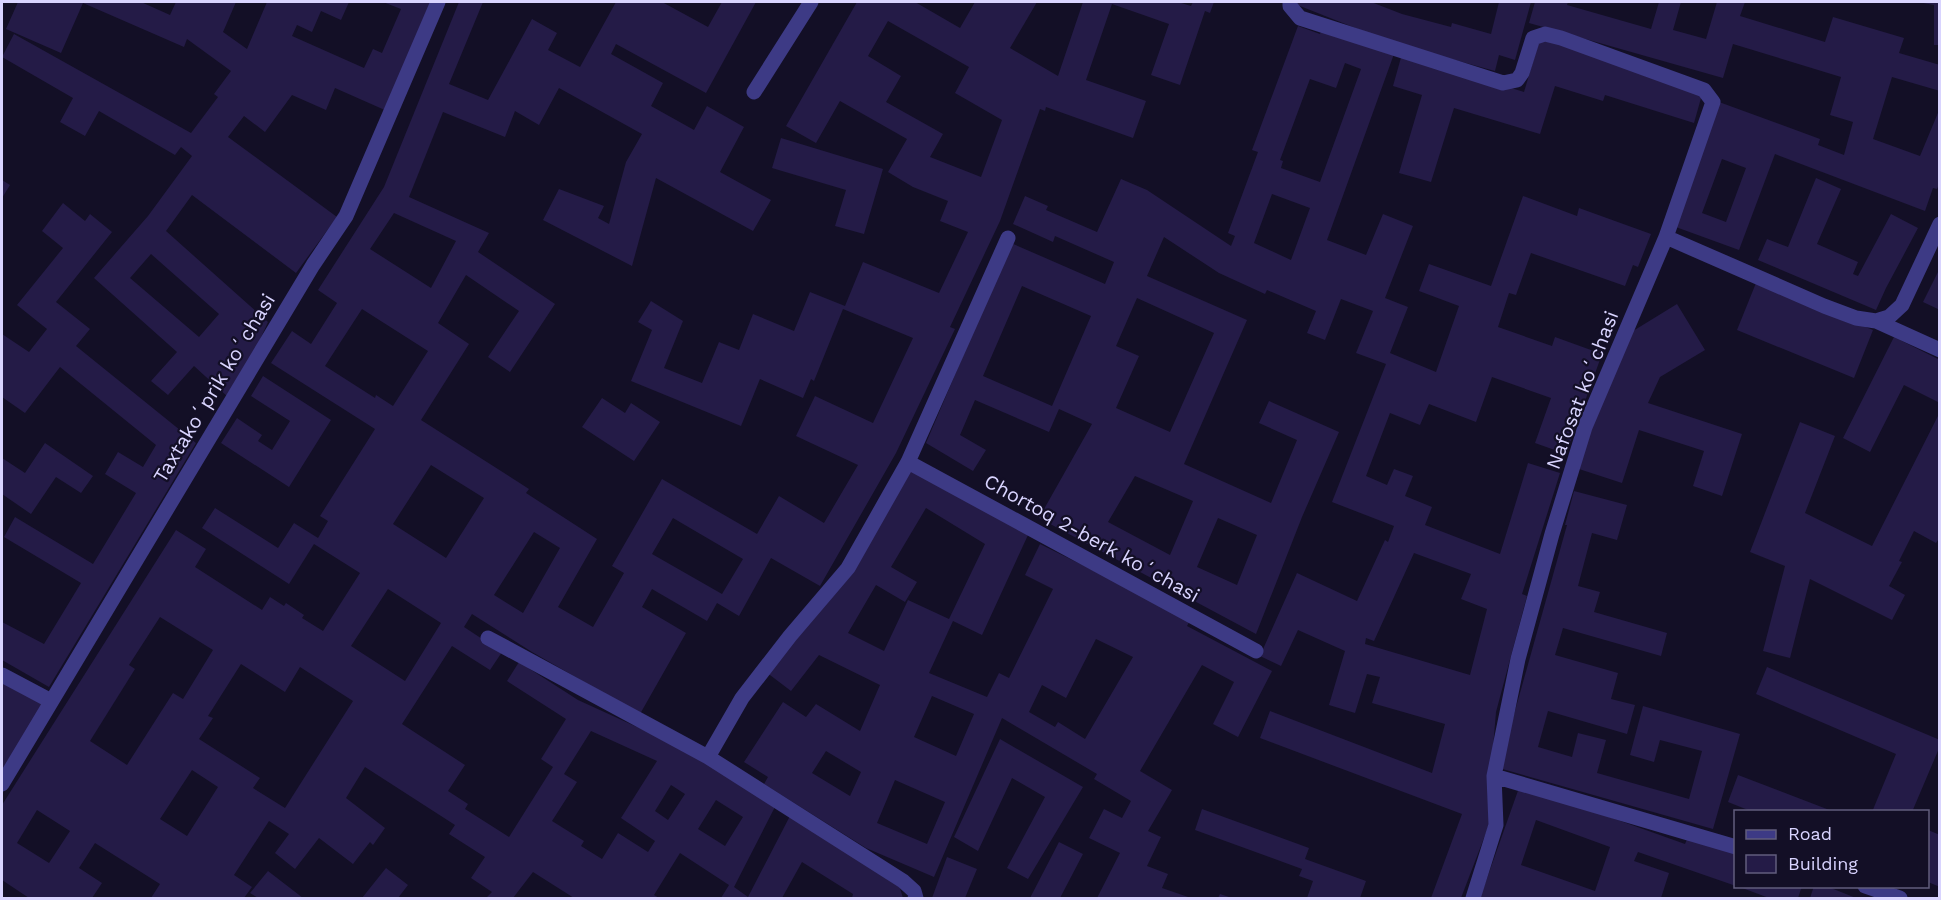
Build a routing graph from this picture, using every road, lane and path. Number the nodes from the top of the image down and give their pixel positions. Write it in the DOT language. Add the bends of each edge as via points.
graph roads {
  1 [pos="438,2"];
  2 [pos="811,2"];
  3 [pos="1290,2"];
  4 [pos="754,92"];
  5 [pos="1940,224"];
  6 [pos="1666,237"];
  7 [pos="1008,238"];
  8 [pos="1876,321"];
  9 [pos="1940,350"];
  10 [pos="908,462"];
  11 [pos="488,638"];
  12 [pos="1256,651"];
  13 [pos="2,675"];
  14 [pos="51,701"];
  15 [pos="708,757"];
  16 [pos="1494,776"];
  17 [pos="2,784"];
  18 [pos="1734,846"];
  19 [pos="1871,888"];
  20 [pos="916,898"];
  21 [pos="1473,898"];
  22 [pos="1900,898"];
  1 -- 14 [label="street, Taxtakoʻprik koʻchasi" via="346,216"];
  2 -- 4 [label="street"];
  3 -- 6 [label="street, Nafosat koʻchasi" via="1300,18 1503,83 1517,80 1533,38 1545,34 1704,90 1713,102"];
  5 -- 8 [label="street" via="1902,306 1889,317"];
  6 -- 8 [label="street" via="1824,306"];
  6 -- 16 [label="street, Nafosat koʻchasi" via="1585,428 1518,659"];
  7 -- 10 [label="street"];
  8 -- 9 [label="street"];
  10 -- 12 [label="street, Chortoq 2-berk koʻchasi"];
  10 -- 15 [label="street" via="849,568 742,698"];
  11 -- 15 [label="street"];
  13 -- 14 [label="street"];
  14 -- 17 [label="street, Taxtakoʻprik koʻchasi"];
  15 -- 20 [label="street" via="903,881"];
  16 -- 18 [label="street"];
  16 -- 21 [label="street, Nafosat koʻchasi" via="1496,825"];
  19 -- 22 [label="street"];
}
